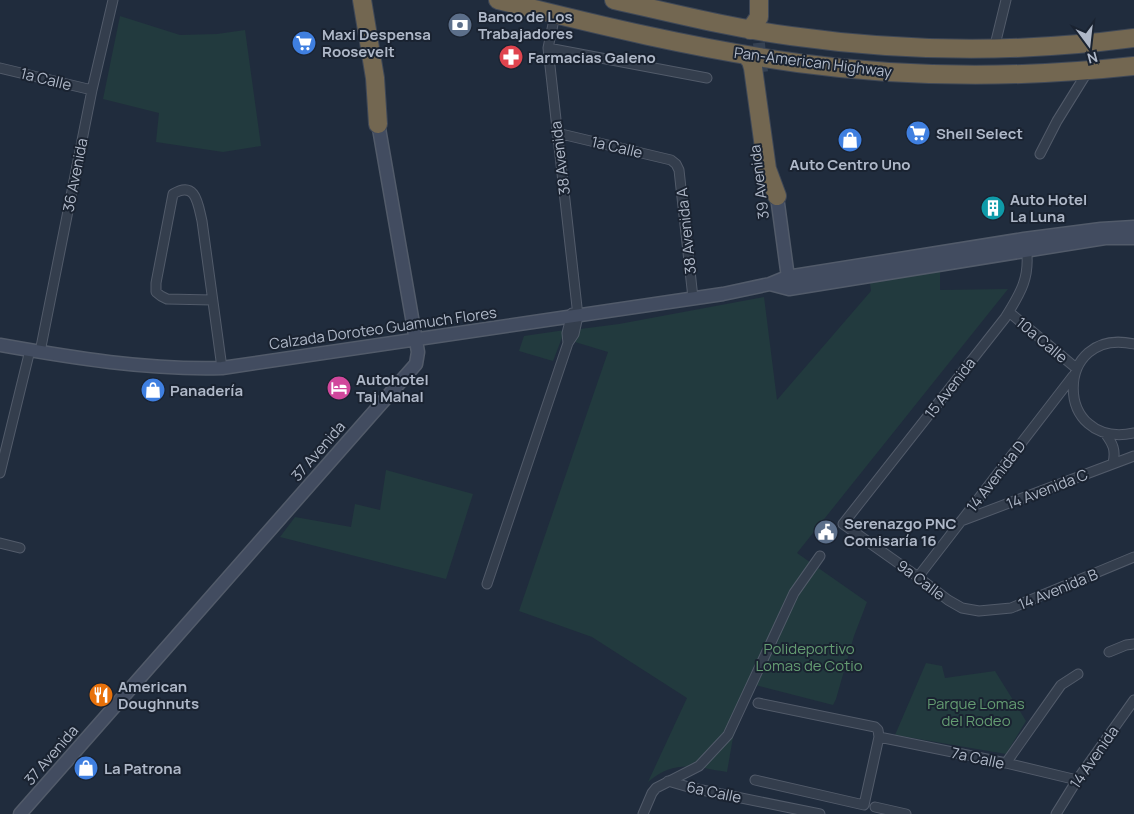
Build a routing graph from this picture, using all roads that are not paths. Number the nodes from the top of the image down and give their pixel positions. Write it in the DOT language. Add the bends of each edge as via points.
graph roads {
  1 [pos="113,0"];
  2 [pos="355,0"];
  3 [pos="362,0"];
  4 [pos="498,0"];
  5 [pos="614,0"];
  6 [pos="754,0"];
  7 [pos="759,0"];
  8 [pos="1006,0"];
  9 [pos="555,14"];
  10 [pos="753,25"];
  11 [pos="1134,32"];
  12 [pos="1134,38"];
  13 [pos="1097,43"];
  14 [pos="548,48"];
  15 [pos="994,49"];
  16 [pos="746,55"];
  17 [pos="1134,66"];
  18 [pos="0,68"];
  19 [pos="1089,70"];
  20 [pos="762,72"];
  21 [pos="707,78"];
  22 [pos="92,90"];
  23 [pos="378,124"];
  24 [pos="557,134"];
  25 [pos="1040,154"];
  26 [pos="676,164"];
  27 [pos="777,196"];
  28 [pos="1134,227"];
  29 [pos="1134,238"];
  30 [pos="1026,245"];
  31 [pos="788,283"];
  32 [pos="694,298"];
  33 [pos="212,300"];
  34 [pos="1009,312"];
  35 [pos="574,316"];
  36 [pos="415,340"];
  37 [pos="1134,344"];
  38 [pos="0,345"];
  39 [pos="35,351"];
  40 [pos="222,368"];
  41 [pos="1075,372"];
  42 [pos="1105,433"];
  43 [pos="1134,433"];
  44 [pos="1134,456"];
  45 [pos="1114,463"];
  46 [pos="0,473"];
  47 [pos="960,522"];
  48 [pos="843,524"];
  49 [pos="0,543"];
  50 [pos="20,548"];
  51 [pos="820,556"];
  52 [pos="1134,557"];
  53 [pos="918,577"];
  54 [pos="487,584"];
  55 [pos="979,611"];
  56 [pos="1134,644"];
  57 [pos="1109,652"];
  58 [pos="1078,674"];
  59 [pos="1134,700"];
  60 [pos="758,703"];
  61 [pos="879,737"];
  62 [pos="1006,763"];
  63 [pos="755,780"];
  64 [pos="1077,780"];
  65 [pos="668,781"];
  66 [pos="875,807"];
  67 [pos="20,814"];
  68 [pos="643,814"];
  69 [pos="820,814"];
  70 [pos="906,814"];
  71 [pos="1056,814"];
  1 -- 22 [label="street, 36 Avenida"];
  2 -- 23 [label="main road, 37 Avenida"];
  3 -- 23 [label="highway" via="375,78"];
  4 -- 9 [label="highway, Pan-American Highway"];
  5 -- 10 [label="highway, Pan-American Highway"];
  6 -- 10 [label="main road"];
  7 -- 10 [label="highway" via="759,17"];
  8 -- 15 [label="street"];
  9 -- 14 [label="street, 38 Avenida"];
  9 -- 16 [label="highway, Pan-American Highway"];
  10 -- 15 [label="highway, Pan-American Highway" via="832,42"];
  11 -- 13 [label="street"];
  12 -- 13 [label="highway, Pan-American Highway"];
  13 -- 15 [label="highway, Pan-American Highway"];
  14 -- 21 [label="street"];
  14 -- 24 [label="street, 38 Avenida"];
  16 -- 19 [label="highway, Pan-American Highway" via="913,74"];
  16 -- 27 [label="highway" via="754,68 767,169"];
  17 -- 19 [label="highway, Pan-American Highway"];
  18 -- 22 [label="street, 1a Calle"];
  19 -- 25 [label="street"];
  20 -- 27 [label="main road, 39 Avenida"];
  22 -- 39 [label="street, 36 Avenida"];
  23 -- 36 [label="main road, 37 Avenida"];
  24 -- 26 [label="street, 1a Calle" via="671,160"];
  24 -- 35 [label="street, 38 Avenida" via="577,294"];
  26 -- 32 [label="street, 38 Avenida A"];
  27 -- 31 [label="main road, 39 Avenida"];
  28 -- 30 [label="main road, Calzada Doroteo Guamuch Flores" via="1101,229"];
  29 -- 30 [label="main road, Calzada Doroteo Guamuch Flores"];
  30 -- 31 [label="main road, Calzada Doroteo Guamuch Flores"];
  30 -- 34 [label="street, 15 Avenida" via="1026,279"];
  31 -- 32 [label="main road, Calzada Doroteo Guamuch Flores"];
  32 -- 35 [label="main road, Calzada Doroteo Guamuch Flores"];
  33 -- 33 [label="street" via="198,203 194,193 180,190 173,194 156,292 167,299"];
  33 -- 40 [label="street"];
  34 -- 41 [label="street, 10a Calle"];
  34 -- 48 [label="street, 15 Avenida"];
  35 -- 36 [label="main road, Calzada Doroteo Guamuch Flores"];
  35 -- 54 [label="street, 38 Avenida" via="574,334 568,343"];
  36 -- 40 [label="main road, Calzada Doroteo Guamuch Flores"];
  36 -- 67 [label="main road, 37 Avenida" via="416,364"];
  37 -- 41 [label="street, 14 Avenida D" via="1108,342 1095,348 1084,356"];
  38 -- 39 [label="main road, Calzada Doroteo Guamuch Flores"];
  39 -- 40 [label="main road, Calzada Doroteo Guamuch Flores" via="124,364"];
  39 -- 46 [label="street, 36 Avenida"];
  41 -- 42 [label="street" via="1074,404 1092,427"];
  41 -- 47 [label="street, 14 Avenida D"];
  42 -- 43 [label="street"];
  42 -- 45 [label="street" via="1113,443"];
  44 -- 45 [label="street, 14 Avenida C"];
  45 -- 47 [label="street, 14 Avenida C"];
  47 -- 53 [label="street, 14 Avenida D"];
  48 -- 53 [label="street, 9a Calle"];
  49 -- 50 [label="street"];
  51 -- 65 [label="street" via="794,593 728,735 699,766"];
  52 -- 55 [label="street, 14 Avenida B" via="1011,608"];
  53 -- 55 [label="street, 9a Calle" via="962,608"];
  56 -- 57 [label="street"];
  58 -- 62 [label="street" via="1061,685"];
  59 -- 64 [label="street, 14 Avenida"];
  60 -- 61 [label="street" via="875,727"];
  61 -- 62 [label="street, 7a Calle"];
  61 -- 63 [label="street, 6a Calle" via="864,805"];
  62 -- 64 [label="street, 7a Calle"];
  64 -- 71 [label="street, 14 Avenida"];
  65 -- 68 [label="street" via="652,793"];
  65 -- 69 [label="street, 6a Calle"];
  66 -- 70 [label="street"];
}
